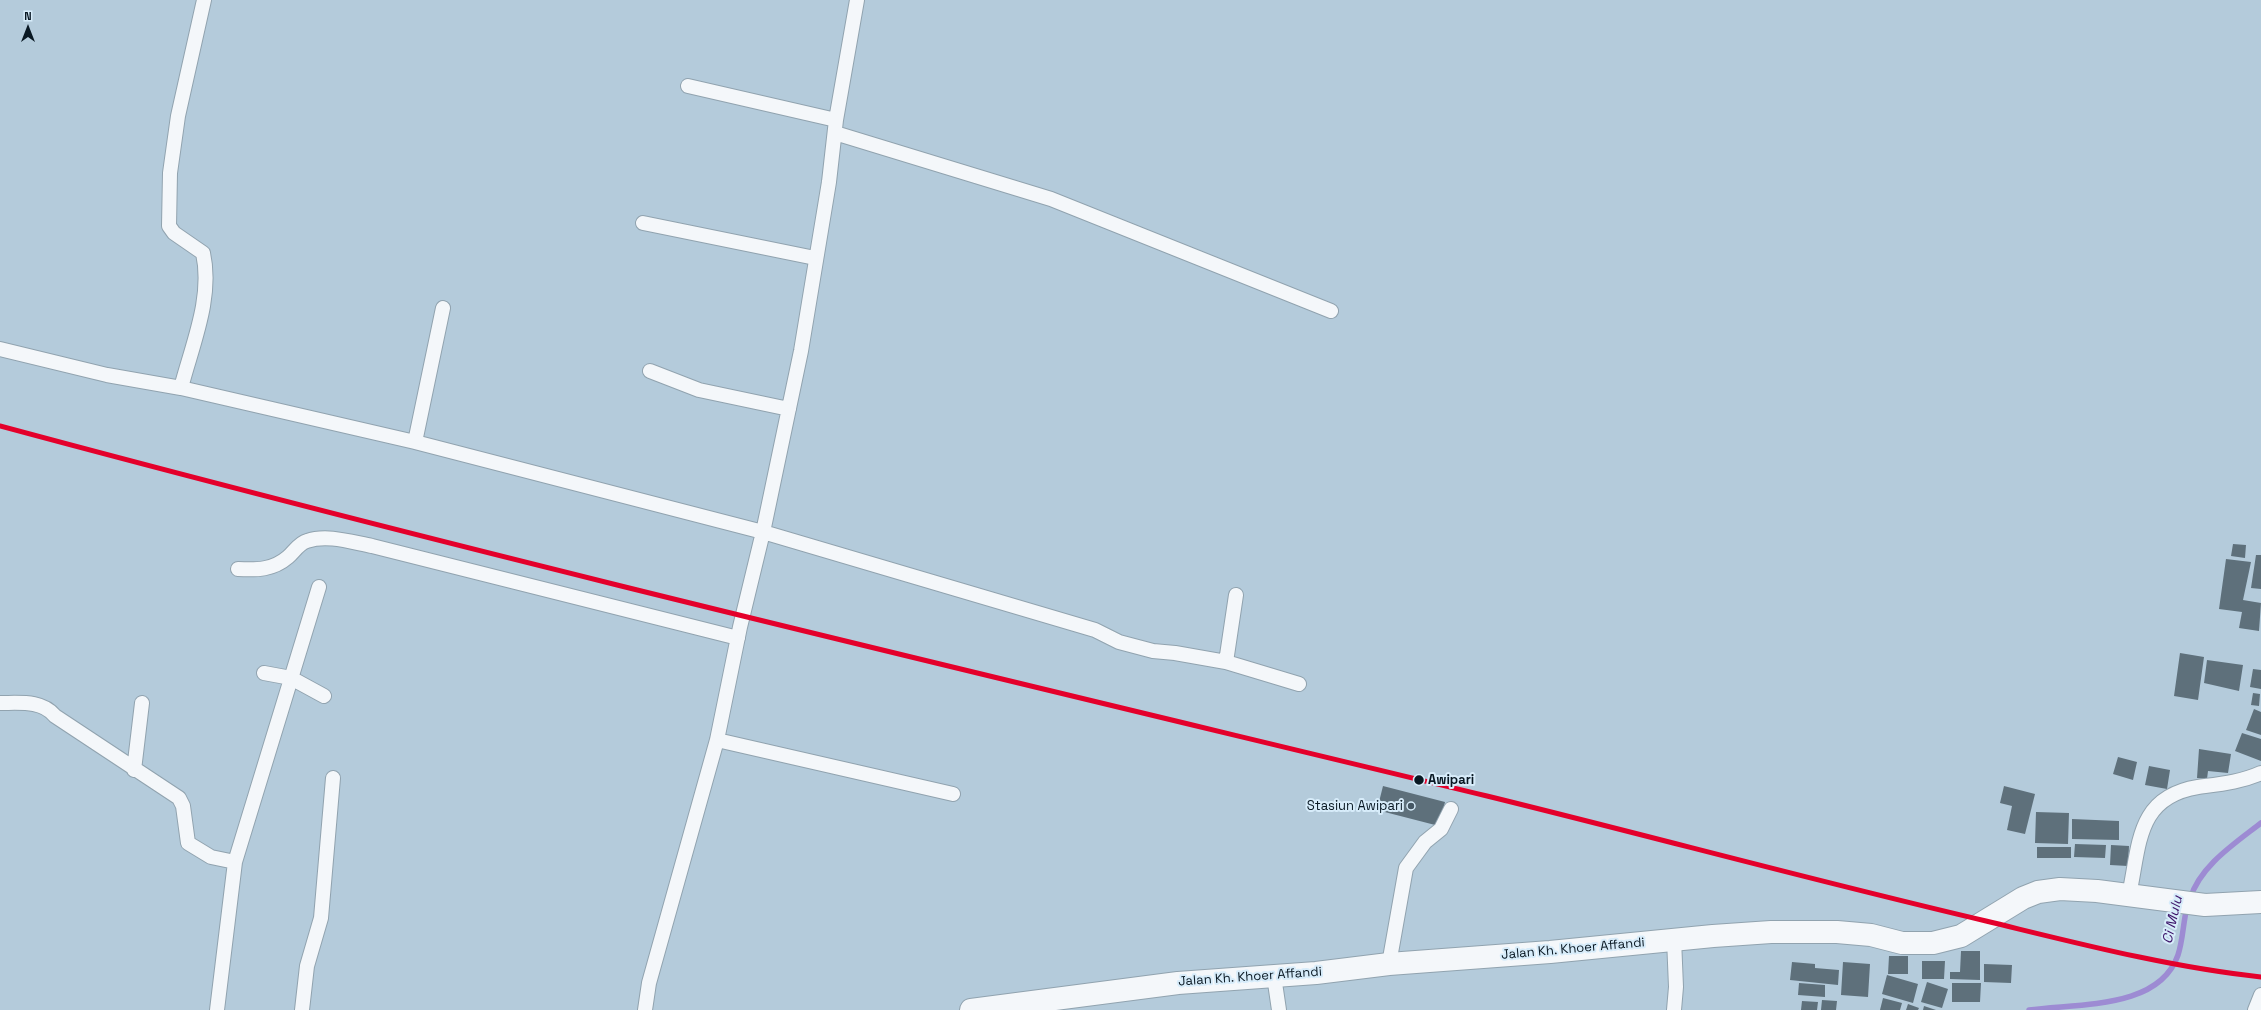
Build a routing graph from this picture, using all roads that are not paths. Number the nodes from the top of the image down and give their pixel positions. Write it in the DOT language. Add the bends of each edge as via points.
graph roads {
  1 [pos="204,0"];
  2 [pos="857,0"];
  3 [pos="688,86"];
  4 [pos="835,127"];
  5 [pos="643,223"];
  6 [pos="815,258"];
  7 [pos="443,308"];
  8 [pos="1331,311"];
  9 [pos="0,349"];
  10 [pos="650,371"];
  11 [pos="180,388"];
  12 [pos="789,409"];
  13 [pos="415,442"];
  14 [pos="763,532"];
  15 [pos="238,569"];
  16 [pos="319,587"];
  17 [pos="1236,595"];
  18 [pos="739,632"];
  19 [pos="1226,662"];
  20 [pos="264,673"];
  21 [pos="291,678"];
  22 [pos="1299,684"];
  23 [pos="324,696"];
  24 [pos="0,703"];
  25 [pos="142,703"];
  26 [pos="717,740"];
  27 [pos="134,770"];
  28 [pos="2261,773"];
  29 [pos="334,778"];
  30 [pos="953,794"];
  31 [pos="1451,810"];
  32 [pos="235,862"];
  33 [pos="2129,895"];
  34 [pos="2261,902"];
  35 [pos="1674,939"];
  36 [pos="1389,964"];
  37 [pos="1274,976"];
  38 [pos="2261,995"];
  39 [pos="1070,1003"];
  40 [pos="217,1010"];
  41 [pos="302,1010"];
  42 [pos="645,1010"];
  43 [pos="971,1010"];
  44 [pos="1279,1010"];
  45 [pos="1674,1010"];
  46 [pos="2256,1010"];
  1 -- 11 [label="street" via="178,116 170,173 169,226 174,233 203,253 206,280 203,306"];
  2 -- 4 [label="street"];
  3 -- 4 [label="street"];
  4 -- 6 [label="street" via="829,182"];
  4 -- 8 [label="street" via="1051,199"];
  5 -- 6 [label="street"];
  6 -- 12 [label="street"];
  7 -- 13 [label="street"];
  9 -- 11 [label="street" via="107,375"];
  10 -- 12 [label="street" via="699,390"];
  11 -- 13 [label="street"];
  12 -- 14 [label="street"];
  13 -- 14 [label="street"];
  14 -- 18 [label="street"];
  14 -- 19 [label="street" via="1095,630 1119,642 1153,651"];
  15 -- 18 [label="street" via="262,570 288,558 305,541 336,539 574,596"];
  16 -- 21 [label="street"];
  17 -- 19 [label="street"];
  18 -- 26 [label="street"];
  19 -- 22 [label="street"];
  20 -- 21 [label="street"];
  21 -- 23 [label="street"];
  21 -- 32 [label="street"];
  24 -- 27 [label="street" via="41,705 48,708 55,716"];
  25 -- 27 [label="street"];
  26 -- 30 [label="street"];
  26 -- 42 [label="street" via="649,982"];
  27 -- 32 [label="street" via="179,798 183,806 188,842 210,857"];
  28 -- 33 [label="street" via="2234,782 2180,792 2165,798 2154,807 2146,819"];
  29 -- 41 [label="street" via="321,918 307,966"];
  31 -- 36 [label="street" via="1441,829 1425,842 1406,868"];
  32 -- 40 [label="street"];
  33 -- 34 [label="main road, Jalan Kh. Khoer Affandi" via="2205,905"];
  33 -- 35 [label="main road, Jalan Kh. Khoer Affandi" via="2078,889 2038,892 2023,898 1961,936 1934,944 1902,943 1871,935 1810,931"];
  35 -- 36 [label="main road, Jalan Kh. Khoer Affandi" via="1550,952"];
  35 -- 45 [label="street"];
  36 -- 37 [label="main road, Jalan Kh. Khoer Affandi"];
  37 -- 39 [label="main road, Jalan Kh. Khoer Affandi" via="1178,983"];
  37 -- 44 [label="street"];
  38 -- 46 [label="street"];
  39 -- 43 [label="main road, Jalan Kh. Khoer Affandi"];
}
